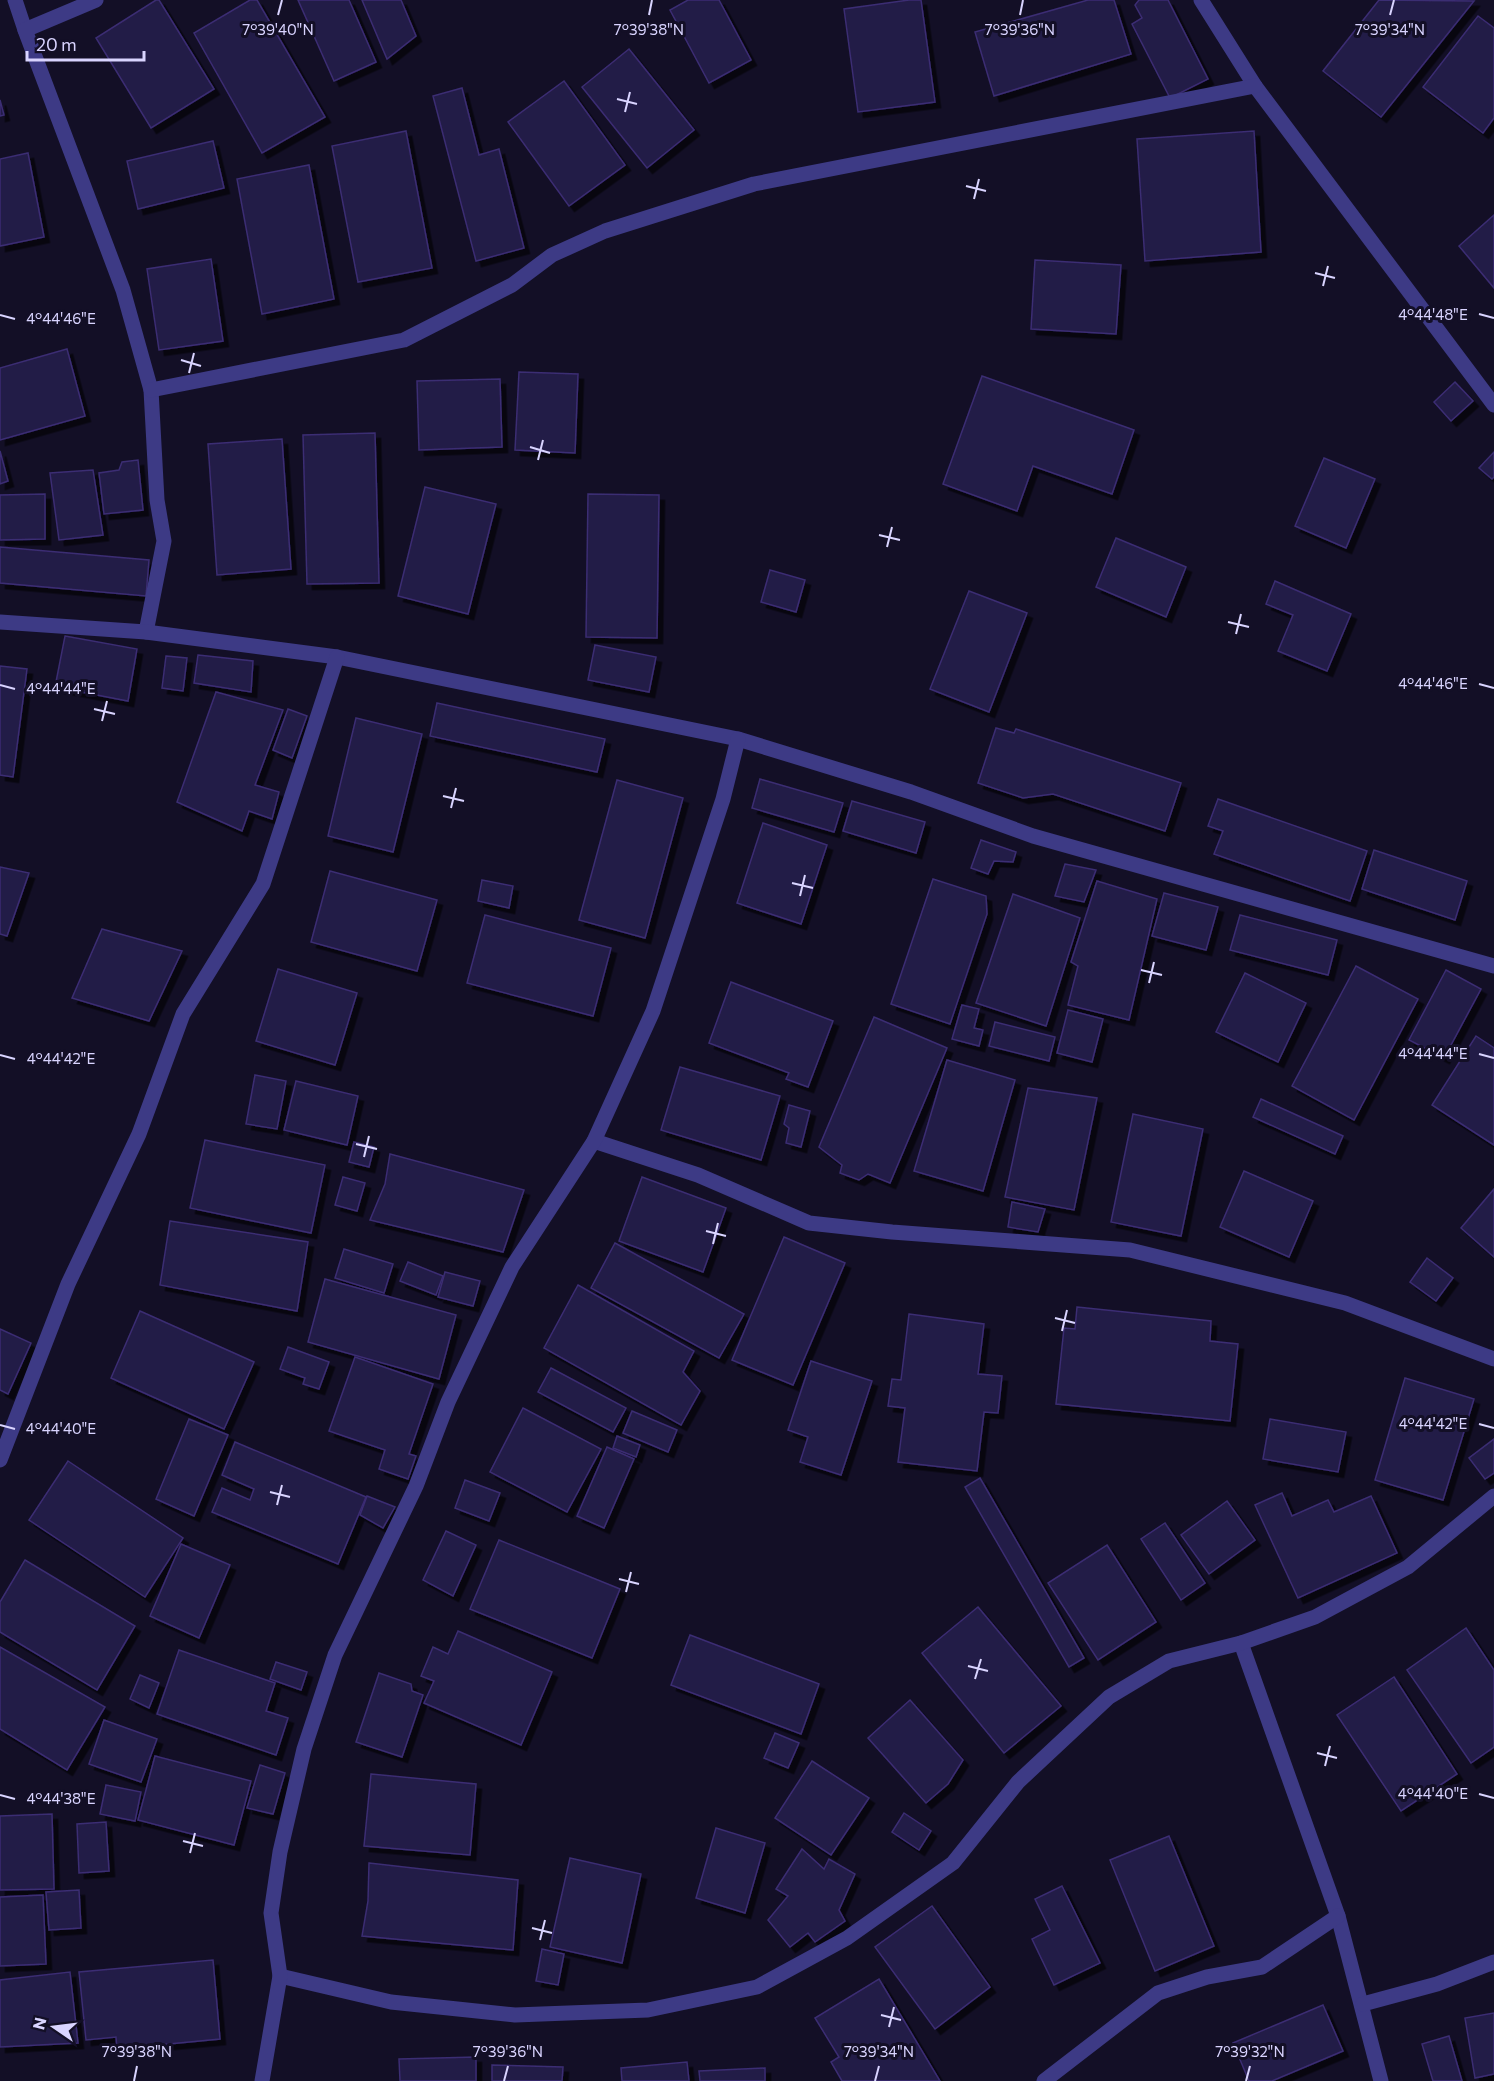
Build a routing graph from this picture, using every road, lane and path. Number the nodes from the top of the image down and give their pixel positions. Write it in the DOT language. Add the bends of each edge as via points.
graph roads {
  1 [pos="15,0"];
  2 [pos="96,0"];
  3 [pos="1201,0"];
  4 [pos="25,30"];
  5 [pos="1255,86"];
  6 [pos="151,390"];
  7 [pos="1494,405"];
  8 [pos="0,622"];
  9 [pos="146,632"];
  10 [pos="338,657"];
  11 [pos="738,739"];
  12 [pos="1494,966"];
  13 [pos="594,1141"];
  14 [pos="1494,1359"];
  15 [pos="0,1460"];
  16 [pos="1494,1496"];
  17 [pos="1241,1643"];
  18 [pos="1338,1916"];
  19 [pos="1494,1962"];
  20 [pos="280,1976"];
  21 [pos="1363,2004"];
  22 [pos="262,2081"];
  23 [pos="1044,2081"];
  24 [pos="1381,2081"];
  1 -- 4 [label="street"];
  2 -- 4 [label="street"];
  3 -- 5 [label="street"];
  4 -- 6 [label="street" via="123,290"];
  5 -- 6 [label="street" via="754,184 605,231 552,255 512,285 405,340"];
  5 -- 7 [label="street"];
  6 -- 9 [label="street" via="157,500 164,541"];
  8 -- 9 [label="street"];
  9 -- 10 [label="street"];
  10 -- 11 [label="street"];
  10 -- 15 [label="street" via="263,884 183,1014 139,1134 68,1284"];
  11 -- 12 [label="street" via="911,792 1033,836"];
  11 -- 13 [label="street" via="723,799 653,1011"];
  13 -- 14 [label="street" via="698,1174 809,1223 1130,1250 1345,1302"];
  13 -- 20 [label="street" via="512,1268 448,1402 416,1486 335,1655 304,1749 280,1852 272,1912"];
  16 -- 17 [label="street" via="1408,1567 1315,1617"];
  17 -- 18 [label="street"];
  17 -- 20 [label="street" via="1168,1661 1109,1696 1018,1782 953,1863 847,1938 758,1987 648,2010 515,2015 391,2002"];
  18 -- 21 [label="street"];
  18 -- 23 [label="street" via="1262,1967 1207,1977 1158,1993"];
  19 -- 21 [label="street" via="1437,1984"];
  20 -- 22 [label="street"];
  21 -- 24 [label="street" via="1366,2034"];
}
